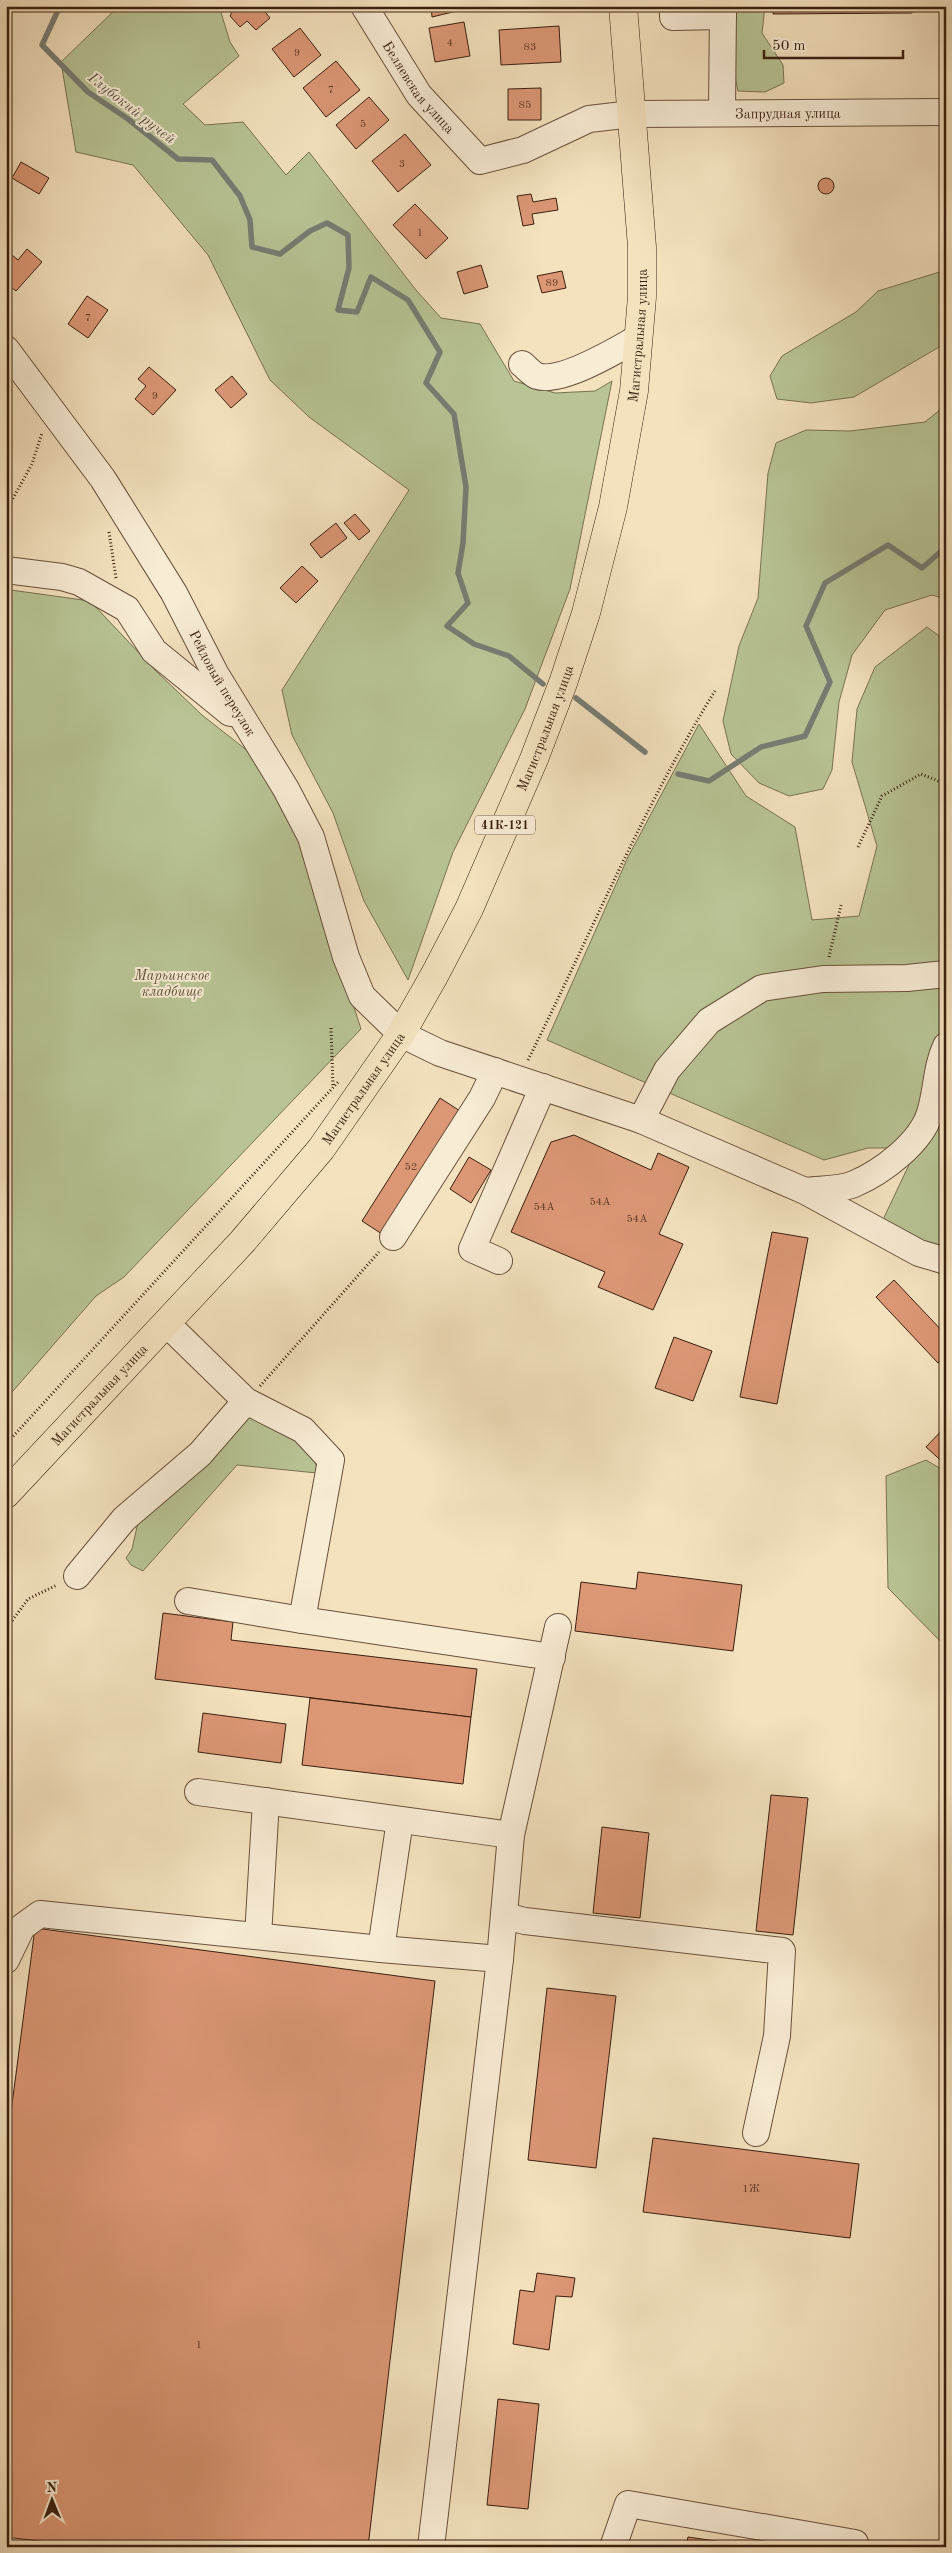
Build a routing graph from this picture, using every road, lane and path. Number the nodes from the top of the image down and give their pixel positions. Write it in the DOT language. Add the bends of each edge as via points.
graph roads {
  1 [pos="364,6"];
  2 [pos="623,6"];
  3 [pos="673,6"];
  4 [pos="723,11"];
  5 [pos="946,112"];
  6 [pos="722,113"];
  7 [pos="632,114"];
  8 [pos="480,161"];
  9 [pos="638,338"];
  10 [pos="6,349"];
  11 [pos="522,364"];
  12 [pos="47,403"];
  13 [pos="6,511"];
  14 [pos="109,530"];
  15 [pos="6,570"];
  16 [pos="126,609"];
  17 [pos="715,691"];
  18 [pos="258,744"];
  19 [pos="946,784"];
  20 [pos="858,847"];
  21 [pos="841,905"];
  22 [pos="946,974"];
  23 [pos="823,979"];
  24 [pos="331,1028"];
  25 [pos="401,1034"];
  26 [pos="946,1046"];
  27 [pos="506,1075"];
  28 [pos="543,1087"];
  29 [pos="641,1120"];
  30 [pos="805,1191"];
  31 [pos="393,1237"];
  32 [pos="499,1261"];
  33 [pos="946,1261"];
  34 [pos="167,1324"];
  35 [pos="246,1401"];
  36 [pos="6,1444"];
  37 [pos="6,1494"];
  38 [pos="77,1576"];
  39 [pos="188,1600"];
  40 [pos="302,1620"];
  41 [pos="558,1627"];
  42 [pos="6,1629"];
  43 [pos="552,1657"];
  44 [pos="198,1792"];
  45 [pos="266,1800"];
  46 [pos="400,1820"];
  47 [pos="511,1835"];
  48 [pos="504,1916"];
  49 [pos="258,1936"];
  50 [pos="381,1949"];
  51 [pos="500,1959"];
  52 [pos="6,1960"];
  53 [pos="756,2133"];
  54 [pos="431,2547"];
  55 [pos="613,2547"];
  56 [pos="856,2547"];
  1 -- 8 [label="street, Беляевская улица" via="419,95"];
  2 -- 7 [label="main road, Магистральная улица / 41К-121"];
  3 -- 4 [label="street" via="673,17"];
  4 -- 6 [label="street"];
  5 -- 6 [label="street, Запрудная улица"];
  6 -- 7 [label="street, Запрудная улица"];
  7 -- 8 [label="street, Запрудная улица" via="589,119 523,150"];
  7 -- 9 [label="main road, Магистральная улица / 41К-121" via="642,247"];
  9 -- 11 [label="street" via="597,361 559,375 537,376"];
  9 -- 25 [label="main road, Магистральная улица / 41К-121" via="634,391 613,507 564,683 469,909"];
  10 -- 12 [label="street, Рейдовый переулок"];
  12 -- 13 [label="path" via="43,430 32,464"];
  12 -- 18 [label="street, Рейдовый переулок" via="129,520 174,593 215,673"];
  14 -- 16 [label="path" via="115,576"];
  15 -- 16 [label="street" via="79,582"];
  16 -- 18 [label="street" via="154,651 226,708"];
  17 -- 27 [label="path" via="682,744"];
  18 -- 25 [label="street, Рейдовый переулок" via="311,838 346,957 362,996"];
  19 -- 20 [label="path" via="921,774 882,796"];
  21 -- 23 [label="path"];
  22 -- 23 [label="street"];
  23 -- 29 [label="street" via="762,988 709,1021 667,1070"];
  24 -- 36 [label="path" via="333,1087"];
  25 -- 27 [label="street, Рейдовый переулок" via="440,1053"];
  25 -- 34 [label="main road, Магистральная улица / 41К-121" via="316,1156"];
  26 -- 30 [label="street" via="940,1058 930,1114 918,1138 894,1160 853,1185"];
  27 -- 28 [label="street, Рейдовый переулок"];
  27 -- 31 [label="street" via="482,1098"];
  28 -- 29 [label="street, Рейдовый переулок"];
  28 -- 32 [label="street" via="472,1249"];
  29 -- 30 [label="street, Рейдовый переулок"];
  30 -- 33 [label="street, Рейдовый переулок" via="919,1253"];
  31 -- 35 [label="path"];
  34 -- 35 [label="street"];
  34 -- 37 [label="main road, Магистральная улица / 41К-121"];
  35 -- 38 [label="street" via="200,1454 124,1519"];
  35 -- 40 [label="street" via="303,1430 331,1460"];
  38 -- 42 [label="path" via="28,1599"];
  39 -- 40 [label="street"];
  40 -- 43 [label="street"];
  41 -- 43 [label="street"];
  43 -- 47 [label="street"];
  44 -- 45 [label="street"];
  45 -- 46 [label="street"];
  45 -- 49 [label="street"];
  46 -- 47 [label="street"];
  46 -- 50 [label="street"];
  47 -- 48 [label="street"];
  48 -- 51 [label="street"];
  48 -- 53 [label="street" via="782,1951 777,2036"];
  49 -- 50 [label="street"];
  49 -- 52 [label="street" via="40,1914 22,1926"];
  50 -- 51 [label="street"];
  51 -- 54 [label="street"];
  55 -- 56 [label="street" via="628,2504 854,2543"];
}
